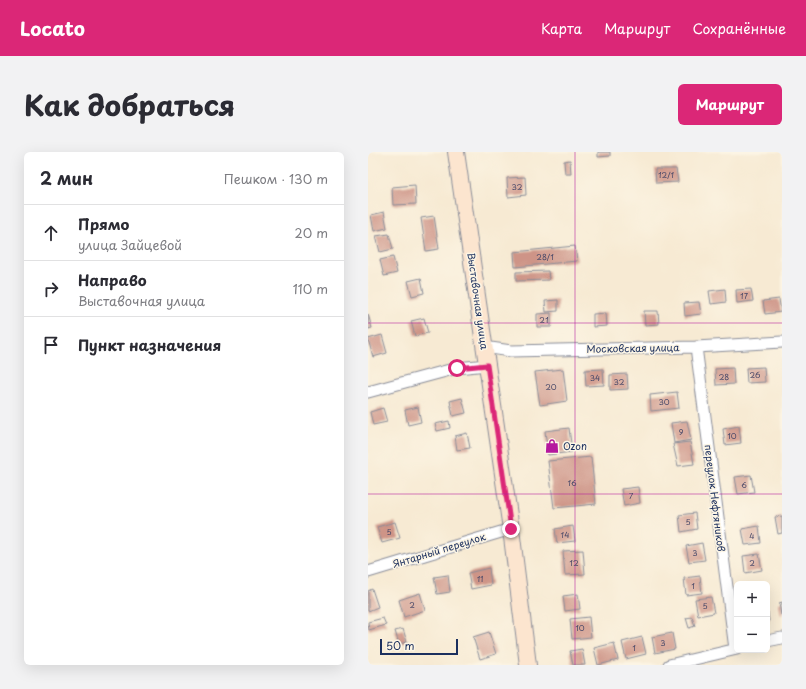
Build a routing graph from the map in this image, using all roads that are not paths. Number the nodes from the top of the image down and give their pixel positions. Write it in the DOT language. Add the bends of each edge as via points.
graph roads {
  1 [pos="456,152"];
  2 [pos="782,342"];
  3 [pos="484,347"];
  4 [pos="696,347"];
  5 [pos="487,365"];
  6 [pos="368,392"];
  7 [pos="511,529"];
  8 [pos="368,572"];
  9 [pos="734,634"];
  10 [pos="782,638"];
  11 [pos="770,640"];
  12 [pos="734,649"];
  13 [pos="528,665"];
  14 [pos="669,665"];
  1 -- 3 [label="street, Выставочная улица"];
  2 -- 4 [label="street, Московская улица"];
  3 -- 4 [label="street, Московская улица" via="511,351"];
  3 -- 5 [label="street, Выставочная улица"];
  4 -- 9 [label="street, переулок Нефтяников"];
  5 -- 6 [label="street" via="457,368"];
  5 -- 7 [label="street, Выставочная улица"];
  7 -- 8 [label="street, Янтарный переулок"];
  7 -- 13 [label="street, Выставочная улица"];
  10 -- 11 [label="street"];
  12 -- 14 [label="street"];
}
